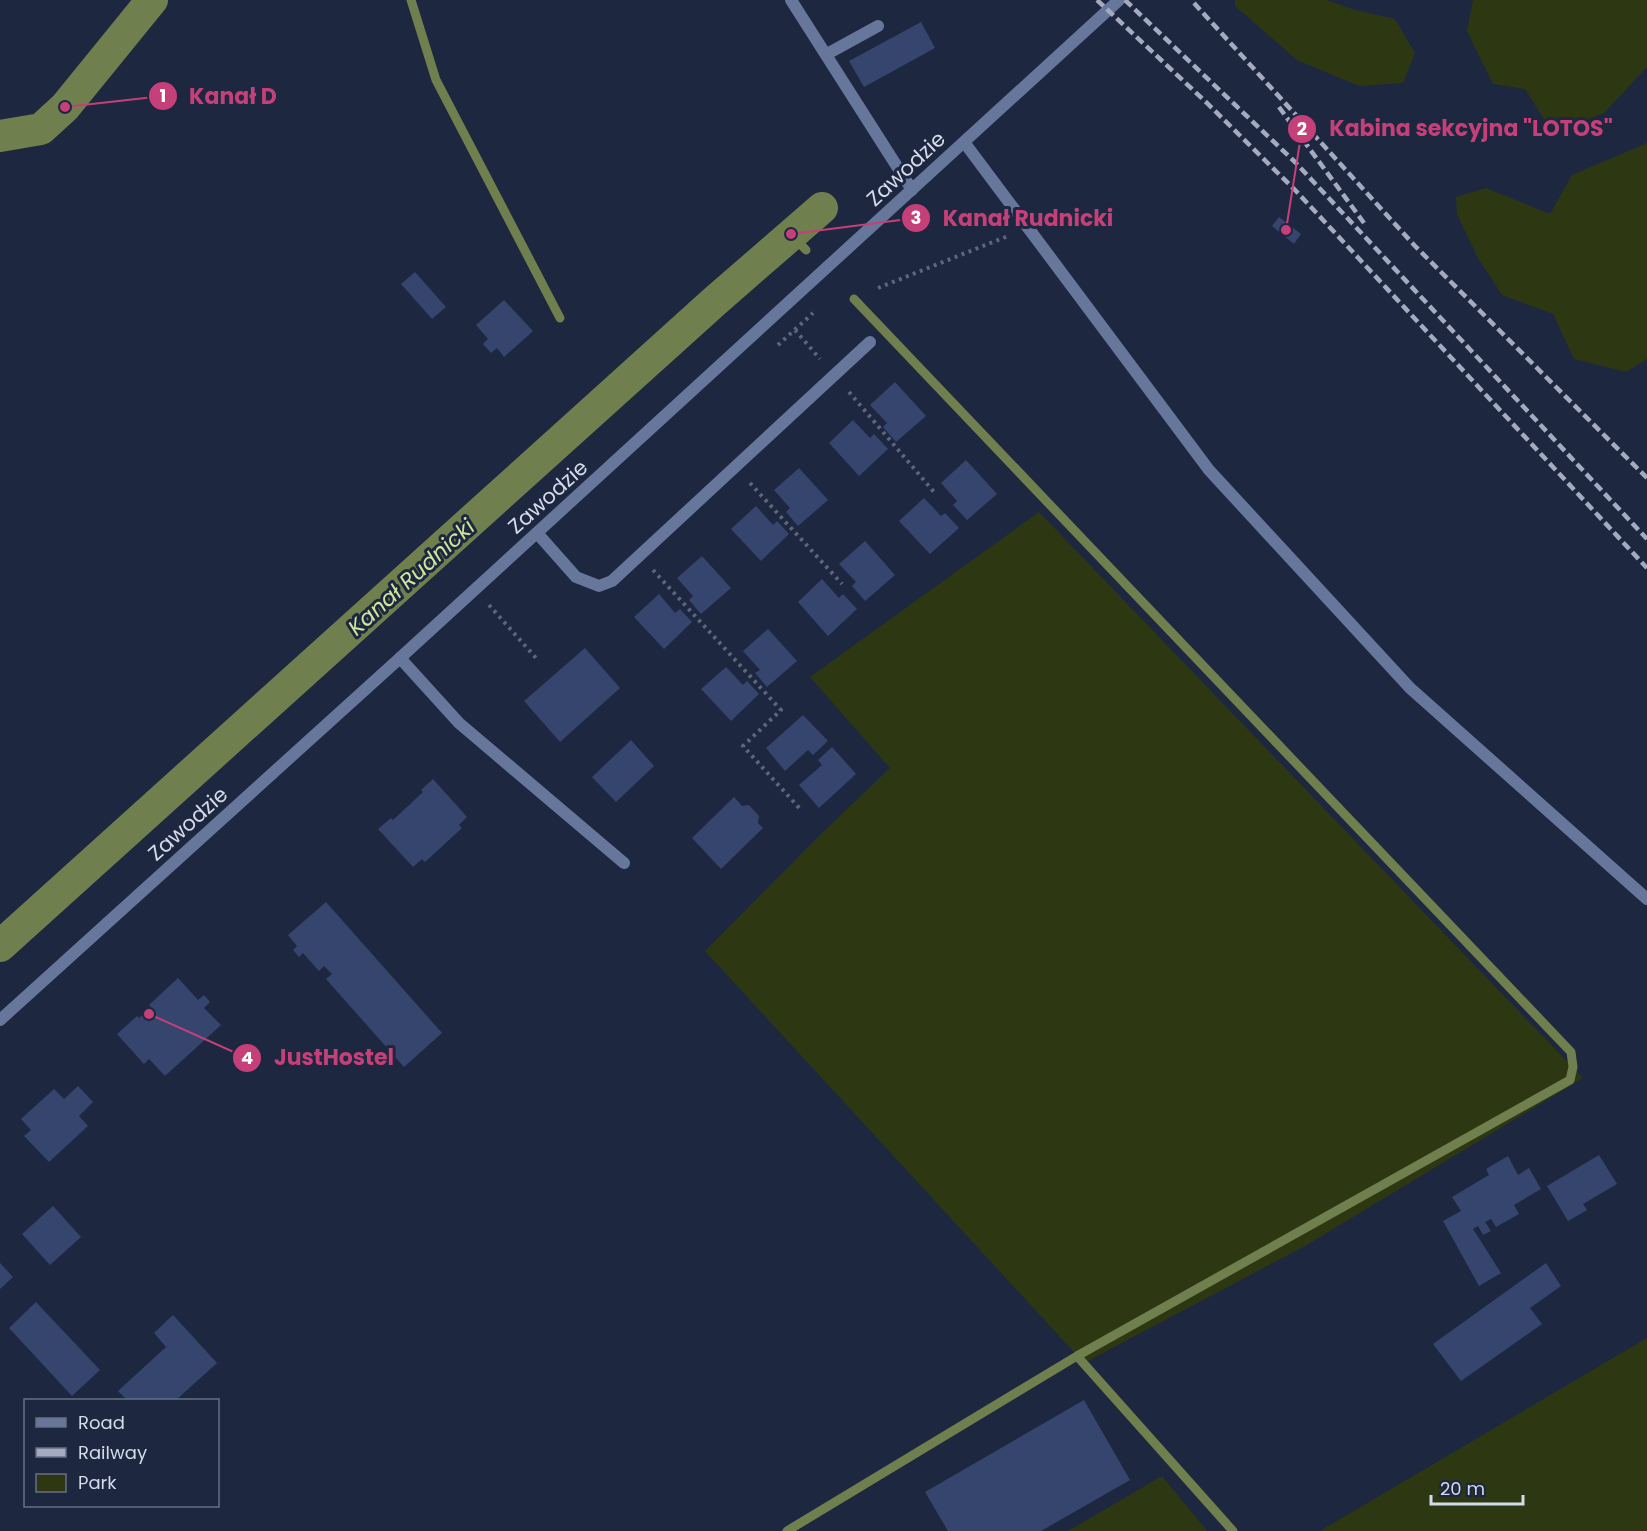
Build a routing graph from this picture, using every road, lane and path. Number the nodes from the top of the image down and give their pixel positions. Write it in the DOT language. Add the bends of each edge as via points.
graph roads {
  1 [pos="791,0"];
  2 [pos="1119,0"];
  3 [pos="878,26"];
  4 [pos="827,54"];
  5 [pos="964,142"];
  6 [pos="912,190"];
  7 [pos="1028,228"];
  8 [pos="878,288"];
  9 [pos="795,330"];
  10 [pos="870,342"];
  11 [pos="834,375"];
  12 [pos="735,467"];
  13 [pos="933,492"];
  14 [pos="537,533"];
  15 [pos="640,557"];
  16 [pos="842,584"];
  17 [pos="487,603"];
  18 [pos="400,658"];
  19 [pos="536,658"];
  20 [pos="802,812"];
  21 [pos="624,863"];
  22 [pos="1647,899"];
  23 [pos="0,1020"];
  1 -- 4 [label="street"];
  2 -- 5 [label="street, Zawodzie"];
  3 -- 4 [label="street"];
  4 -- 6 [label="street"];
  5 -- 6 [label="street, Zawodzie"];
  5 -- 7 [label="street"];
  6 -- 14 [label="street, Zawodzie"];
  7 -- 8 [label="path"];
  7 -- 22 [label="street" via="1209,470 1410,688"];
  9 -- 11 [label="path"];
  10 -- 11 [label="street"];
  11 -- 12 [label="street"];
  11 -- 13 [label="path"];
  12 -- 15 [label="street"];
  12 -- 16 [label="path"];
  14 -- 15 [label="street" via="576,577 599,586 612,581"];
  14 -- 18 [label="street, Zawodzie"];
  15 -- 20 [label="path" via="781,710 743,746"];
  17 -- 19 [label="path"];
  18 -- 21 [label="street" via="459,723"];
  18 -- 23 [label="street, Zawodzie"];
}
